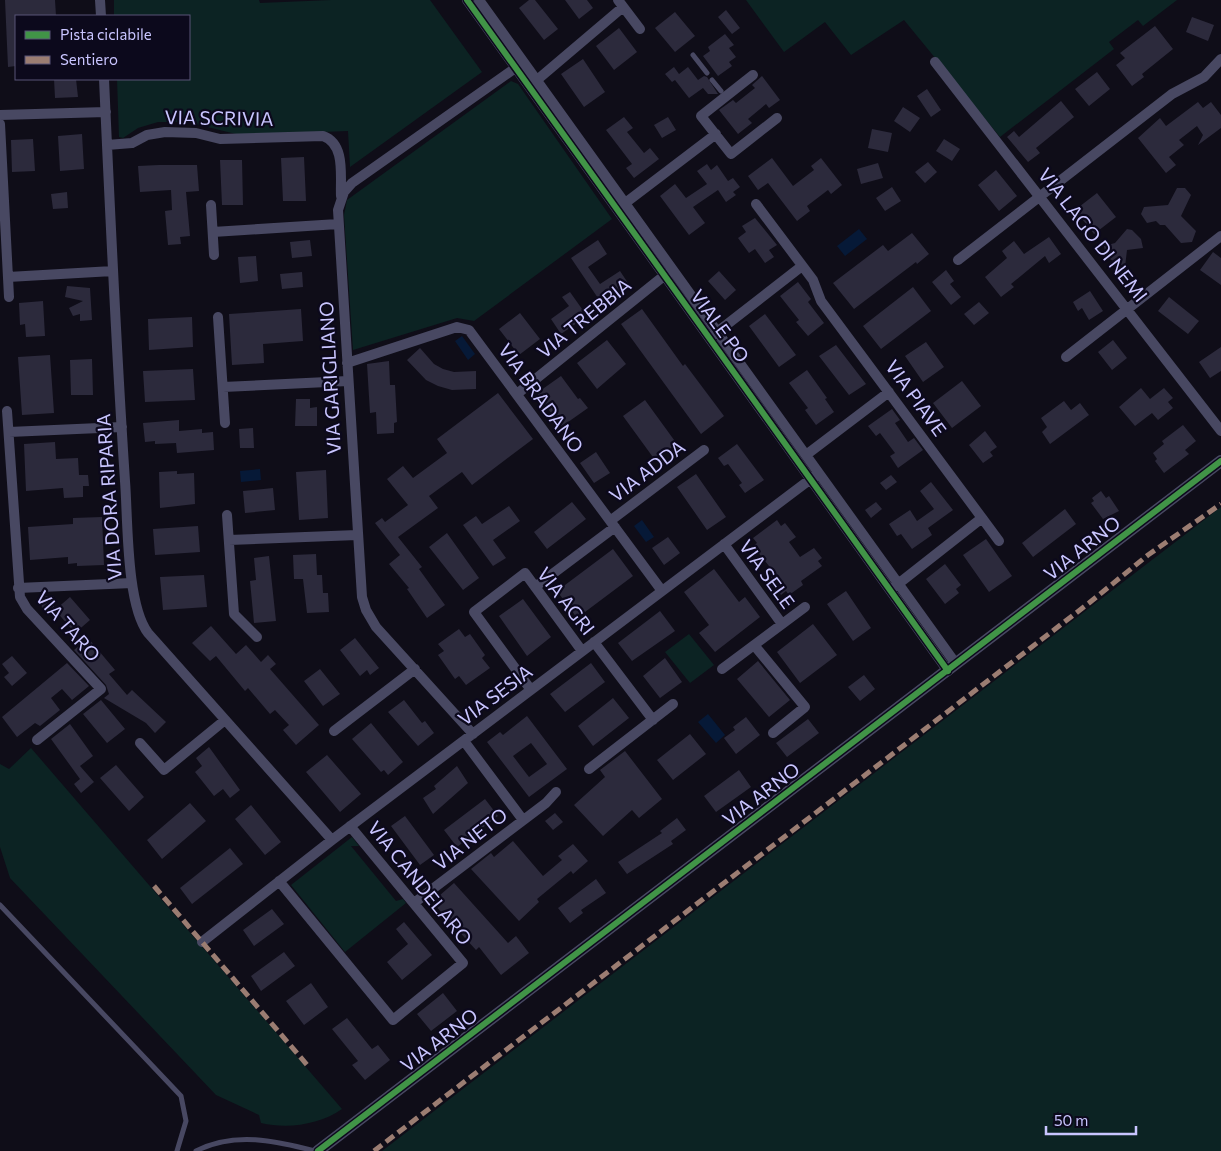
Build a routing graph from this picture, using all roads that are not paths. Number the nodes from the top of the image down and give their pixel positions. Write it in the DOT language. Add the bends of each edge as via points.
graph roads {
  1 [pos="100,0"];
  2 [pos="467,0"];
  3 [pos="479,0"];
  4 [pos="621,4"];
  5 [pos="101,15"];
  6 [pos="640,29"];
  7 [pos="693,55"];
  8 [pos="1221,59"];
  9 [pos="935,62"];
  10 [pos="520,65"];
  11 [pos="707,73"];
  12 [pos="754,75"];
  13 [pos="104,80"];
  14 [pos="537,80"];
  15 [pos="712,80"];
  16 [pos="721,91"];
  17 [pos="106,112"];
  18 [pos="0,115"];
  19 [pos="777,118"];
  20 [pos="0,124"];
  21 [pos="716,134"];
  22 [pos="107,145"];
  23 [pos="342,196"];
  24 [pos="1040,196"];
  25 [pos="756,204"];
  26 [pos="211,205"];
  27 [pos="621,206"];
  28 [pos="338,224"];
  29 [pos="213,232"];
  30 [pos="1221,236"];
  31 [pos="214,255"];
  32 [pos="958,260"];
  33 [pos="802,266"];
  34 [pos="113,271"];
  35 [pos="668,272"];
  36 [pos="8,277"];
  37 [pos="9,297"];
  38 [pos="1127,309"];
  39 [pos="218,317"];
  40 [pos="714,335"];
  41 [pos="1066,356"];
  42 [pos="347,363"];
  43 [pos="348,381"];
  44 [pos="223,387"];
  45 [pos="889,392"];
  46 [pos="517,394"];
  47 [pos="7,411"];
  48 [pos="225,423"];
  49 [pos="122,426"];
  50 [pos="1221,431"];
  51 [pos="9,432"];
  52 [pos="704,450"];
  53 [pos="806,455"];
  54 [pos="1221,461"];
  55 [pos="814,476"];
  56 [pos="227,515"];
  57 [pos="982,518"];
  58 [pos="612,524"];
  59 [pos="357,535"];
  60 [pos="229,540"];
  61 [pos="999,540"];
  62 [pos="724,544"];
  63 [pos="132,583"];
  64 [pos="535,587"];
  65 [pos="894,587"];
  66 [pos="18,588"];
  67 [pos="662,591"];
  68 [pos="805,608"];
  69 [pos="782,624"];
  70 [pos="257,637"];
  71 [pos="594,642"];
  72 [pos="754,645"];
  73 [pos="582,651"];
  74 [pos="952,667"];
  75 [pos="415,669"];
  76 [pos="722,669"];
  77 [pos="531,690"];
  78 [pos="673,704"];
  79 [pos="225,720"];
  80 [pos="653,720"];
  81 [pos="334,731"];
  82 [pos="773,733"];
  83 [pos="472,734"];
  84 [pos="37,740"];
  85 [pos="464,740"];
  86 [pos="140,743"];
  87 [pos="589,769"];
  88 [pos="556,792"];
  89 [pos="523,820"];
  90 [pos="350,826"];
  91 [pos="332,840"];
  92 [pos="279,881"];
  93 [pos="414,903"];
  94 [pos="0,905"];
  95 [pos="202,942"];
  96 [pos="177,1151"];
  97 [pos="196,1151"];
  98 [pos="316,1151"];
  1 -- 5 [label="street"];
  2 -- 10 [label="street, VIALE PO"];
  3 -- 10 [label="street, VIALE PO"];
  4 -- 6 [label="street"];
  4 -- 14 [label="street"];
  7 -- 11 [label="lane"];
  8 -- 24 [label="street" via="1206,75 1172,94"];
  9 -- 24 [label="street, VIA LAGO DI NEMI"];
  10 -- 14 [label="street, VIALE PO"];
  10 -- 23 [label="street" via="352,183"];
  10 -- 27 [label="street, VIALE PO"];
  12 -- 21 [label="street" via="701,116"];
  13 -- 17 [label="street, VIA DORA RIPARIA"];
  14 -- 27 [label="street, VIALE PO"];
  15 -- 16 [label="lane"];
  17 -- 18 [label="street"];
  17 -- 22 [label="street, VIA DORA RIPARIA"];
  19 -- 21 [label="street" via="731,154"];
  20 -- 36 [label="street"];
  21 -- 27 [label="street"];
  22 -- 23 [label="street, VIA SCRIVIA" via="132,143 147,135 174,132 220,139 323,136 332,140 338,149"];
  22 -- 34 [label="street, VIA DORA RIPARIA"];
  23 -- 28 [label="street, VIA GARIGLIANO"];
  24 -- 32 [label="street"];
  24 -- 38 [label="street, VIA LAGO DI NEMI"];
  25 -- 33 [label="street, VIA PIAVE"];
  26 -- 29 [label="street"];
  27 -- 35 [label="street, VIALE PO"];
  28 -- 29 [label="street"];
  28 -- 42 [label="street, VIA GARIGLIANO"];
  29 -- 31 [label="street"];
  30 -- 38 [label="street"];
  33 -- 40 [label="street"];
  33 -- 45 [label="street, VIA PIAVE" via="814,282 821,300"];
  34 -- 36 [label="street"];
  34 -- 49 [label="street, VIA DORA RIPARIA"];
  35 -- 40 [label="street, VIALE PO"];
  35 -- 46 [label="street, VIA TREBBIA"];
  36 -- 37 [label="street"];
  38 -- 41 [label="street"];
  38 -- 50 [label="street, VIA LAGO DI NEMI"];
  39 -- 44 [label="street"];
  40 -- 53 [label="street, VIALE PO"];
  40 -- 55 [label="street, VIALE PO"];
  42 -- 43 [label="street, VIA GARIGLIANO"];
  42 -- 46 [label="street, VIA BRADANO" via="463,327 471,332"];
  43 -- 44 [label="street"];
  43 -- 59 [label="street, VIA GARIGLIANO"];
  44 -- 48 [label="street"];
  45 -- 53 [label="street"];
  45 -- 57 [label="street, VIA PIAVE"];
  46 -- 58 [label="street, VIA BRADANO"];
  47 -- 51 [label="street, VIA TARO"];
  49 -- 51 [label="street"];
  49 -- 63 [label="street, VIA DORA RIPARIA"];
  51 -- 66 [label="street, VIA TARO"];
  52 -- 58 [label="street, VIA ADDA"];
  53 -- 55 [label="street, VIALE PO"];
  54 -- 74 [label="street, VIA ARNO"];
  55 -- 62 [label="street, VIA SESIA"];
  55 -- 65 [label="street, VIALE PO"];
  56 -- 60 [label="street"];
  57 -- 61 [label="street, VIA PIAVE"];
  57 -- 65 [label="street"];
  58 -- 64 [label="street, VIA ADDA"];
  58 -- 67 [label="street, VIA BRADANO"];
  59 -- 60 [label="street"];
  59 -- 75 [label="street, VIA GARIGLIANO" via="360,586 366,610 376,627"];
  60 -- 70 [label="street" via="234,614"];
  62 -- 67 [label="street, VIA SESIA"];
  62 -- 69 [label="street, VIA SELE"];
  63 -- 66 [label="street"];
  63 -- 79 [label="street, VIA DORA RIPARIA" via="136,612 144,628"];
  64 -- 73 [label="street, VIA AGRI"];
  64 -- 77 [label="street, VIA AGRI" via="525,573 474,612"];
  65 -- 74 [label="street, VIALE PO"];
  66 -- 84 [label="street, VIA TARO" via="25,606 101,689"];
  67 -- 71 [label="street, VIA SESIA"];
  68 -- 69 [label="street, VIA SELE"];
  69 -- 72 [label="street, VIA SELE"];
  71 -- 73 [label="street, VIA SESIA"];
  71 -- 80 [label="street"];
  72 -- 76 [label="street, VIA SELE"];
  72 -- 82 [label="street" via="805,707"];
  73 -- 77 [label="street, VIA SESIA"];
  74 -- 98 [label="street, VIA ARNO"];
  75 -- 81 [label="street"];
  75 -- 83 [label="street, VIA GARIGLIANO"];
  77 -- 83 [label="street, VIA SESIA"];
  78 -- 80 [label="street"];
  79 -- 86 [label="street" via="164,770"];
  79 -- 91 [label="street, VIA DORA RIPARIA"];
  80 -- 87 [label="street"];
  83 -- 85 [label="street, VIA SESIA"];
  85 -- 89 [label="street, VIA NETO"];
  85 -- 90 [label="street, VIA SESIA"];
  88 -- 89 [label="street, VIA NETO"];
  89 -- 93 [label="street, VIA NETO"];
  90 -- 91 [label="street, VIA SESIA"];
  90 -- 93 [label="street, VIA CANDELARO"];
  91 -- 92 [label="street, VIA SESIA"];
  92 -- 93 [label="street, VIA CANDELARO" via="393,1020 463,963"];
  92 -- 95 [label="street, VIA SESIA"];
  94 -- 96 [label="lane" via="181,1096 186,1121"];
  97 -- 98 [label="lane" via="249,1138"];
}
